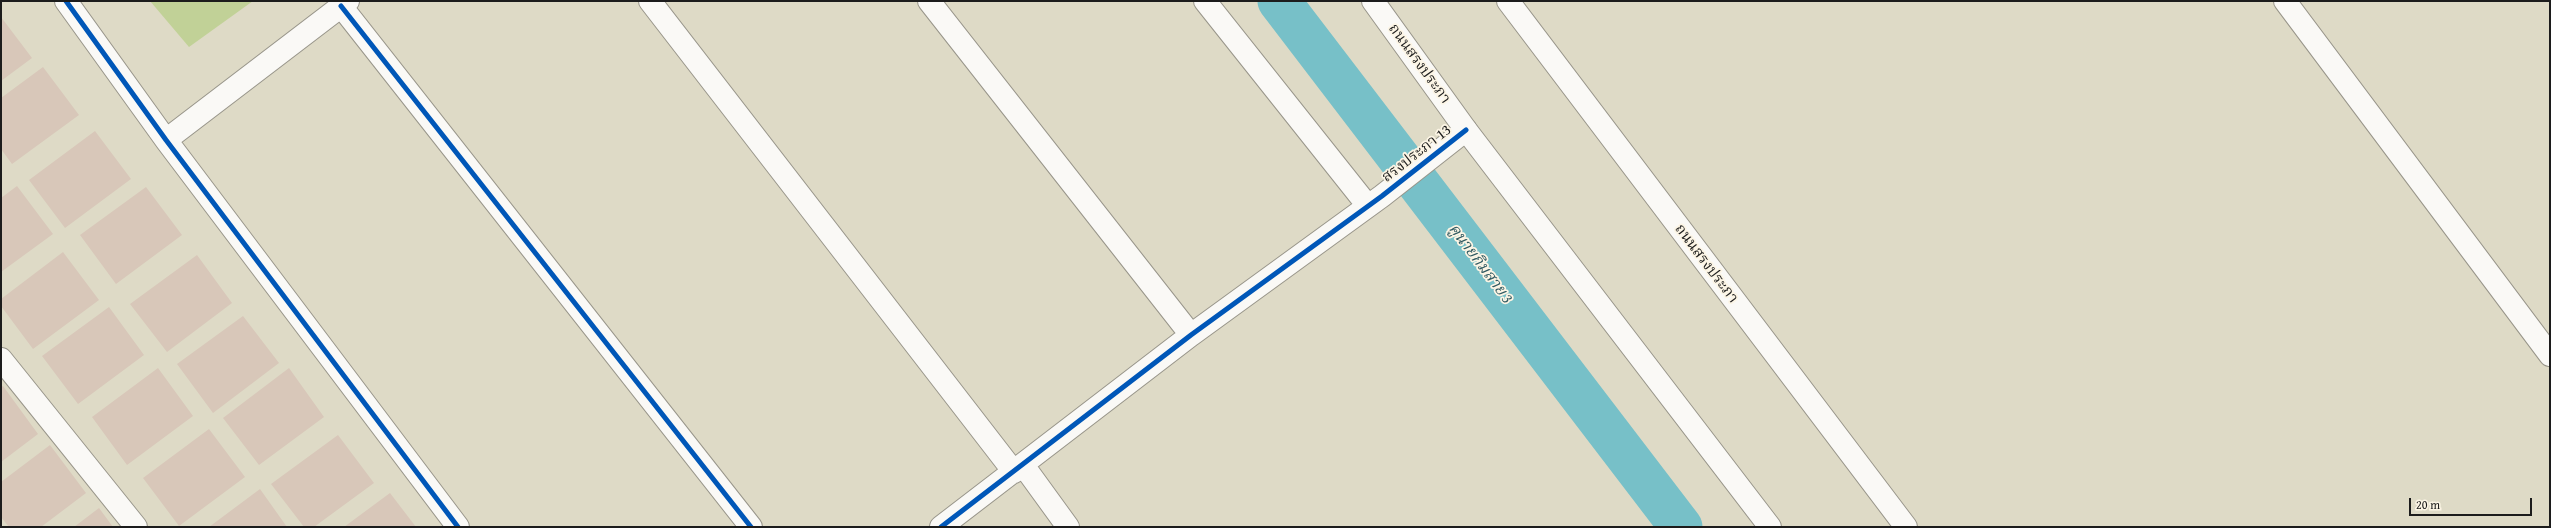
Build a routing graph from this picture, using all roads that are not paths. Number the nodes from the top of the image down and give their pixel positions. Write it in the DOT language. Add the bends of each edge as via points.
graph roads {
  1 [pos="66,1"];
  2 [pos="650,1"];
  3 [pos="928,1"];
  4 [pos="1205,1"];
  5 [pos="1373,1"];
  6 [pos="1508,1"];
  7 [pos="2285,1"];
  8 [pos="345,4"];
  9 [pos="1466,130"];
  10 [pos="166,140"];
  11 [pos="1375,201"];
  12 [pos="1191,335"];
  13 [pos="2550,355"];
  14 [pos="1,359"];
  15 [pos="1019,468"];
  16 [pos="136,527"];
  17 [pos="458,527"];
  18 [pos="751,527"];
  19 [pos="941,527"];
  20 [pos="1068,527"];
  21 [pos="1770,527"];
  22 [pos="1906,527"];
  1 -- 10 [label="street"];
  2 -- 15 [label="street"];
  3 -- 12 [label="street"];
  4 -- 11 [label="street"];
  5 -- 9 [label="street, ถนนสรงประภา"];
  6 -- 22 [label="street, ถนนสรงประภา"];
  7 -- 13 [label="street"];
  8 -- 10 [label="street"];
  8 -- 18 [label="street"];
  9 -- 11 [label="street, สรงประภา 13"];
  9 -- 21 [label="street, ถนนสรงประภา"];
  10 -- 17 [label="street"];
  11 -- 12 [label="street, สรงประภา 13"];
  12 -- 15 [label="street, สรงประภา 13"];
  14 -- 16 [label="street"];
  15 -- 19 [label="street, สรงประภา 13"];
  15 -- 20 [label="street"];
}
